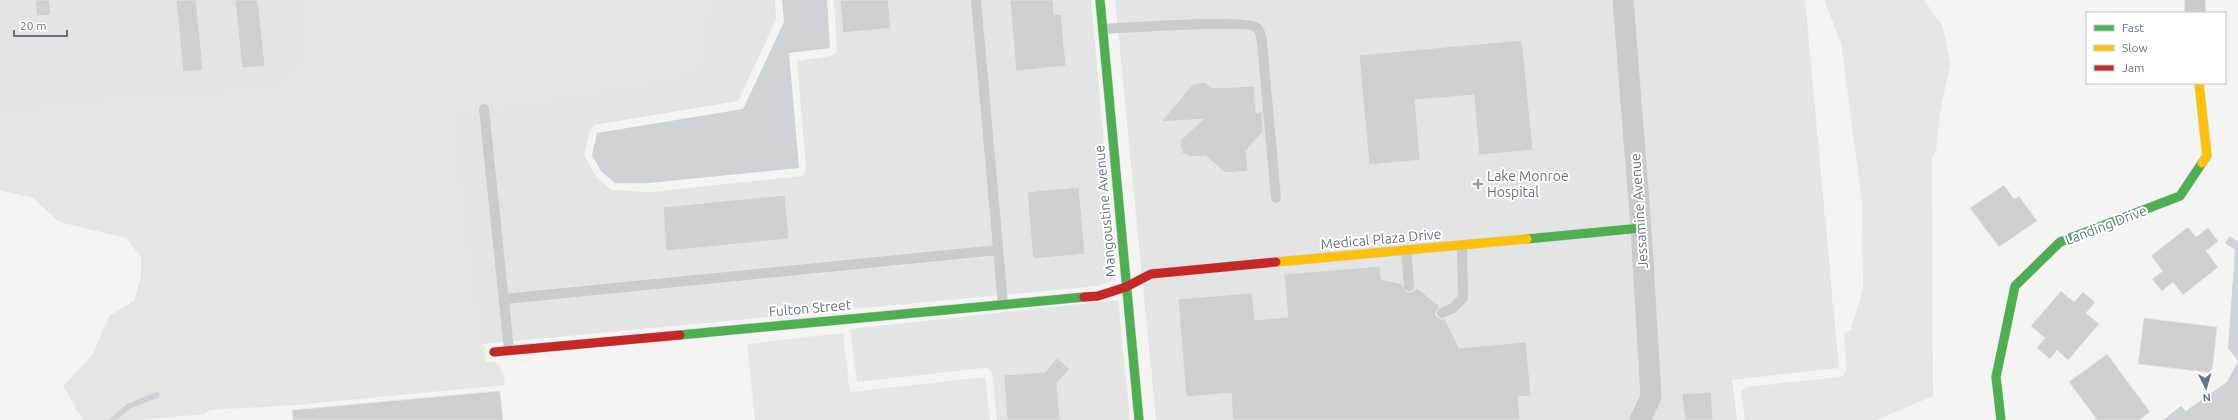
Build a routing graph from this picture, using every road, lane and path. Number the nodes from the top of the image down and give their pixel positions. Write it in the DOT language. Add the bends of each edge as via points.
graph roads {
  1 [pos="976,0"];
  2 [pos="1100,0"];
  3 [pos="1623,0"];
  4 [pos="2195,0"];
  5 [pos="2195,12"];
  6 [pos="1103,29"];
  7 [pos="2199,84"];
  8 [pos="484,109"];
  9 [pos="1276,198"];
  10 [pos="1641,228"];
  11 [pos="1462,245"];
  12 [pos="998,250"];
  13 [pos="1406,250"];
  14 [pos="1409,286"];
  15 [pos="1126,287"];
  16 [pos="504,299"];
  17 [pos="1003,304"];
  18 [pos="1442,314"];
  19 [pos="509,350"];
  20 [pos="494,352"];
  21 [pos="1139,420"];
  22 [pos="1640,420"];
  23 [pos="2001,420"];
  1 -- 12 [label="lane"];
  2 -- 6 [label="street, Mangoustine Avenue"];
  3 -- 10 [label="street, Jessamine Avenue"];
  4 -- 5 [label="street"];
  6 -- 9 [label="lane" via="1227,23 1250,24 1257,27 1261,34"];
  6 -- 15 [label="street, Mangoustine Avenue"];
  7 -- 23 [label="street, Landing Drive" via="2207,156 2180,196 2060,242 2015,286 1996,377"];
  8 -- 16 [label="lane"];
  10 -- 11 [label="street, Medical Plaza Drive"];
  10 -- 22 [label="street, Jessamine Avenue" via="1651,397"];
  11 -- 13 [label="street, Medical Plaza Drive"];
  11 -- 18 [label="lane" via="1463,298"];
  12 -- 16 [label="lane"];
  12 -- 17 [label="lane"];
  13 -- 14 [label="lane"];
  13 -- 15 [label="street, Medical Plaza Drive" via="1151,274"];
  15 -- 17 [label="street, Fulton Street" via="1098,296"];
  15 -- 21 [label="street, Mangoustine Avenue"];
  16 -- 19 [label="lane"];
  17 -- 19 [label="street, Fulton Street"];
  19 -- 20 [label="street, Fulton Street"];
}
